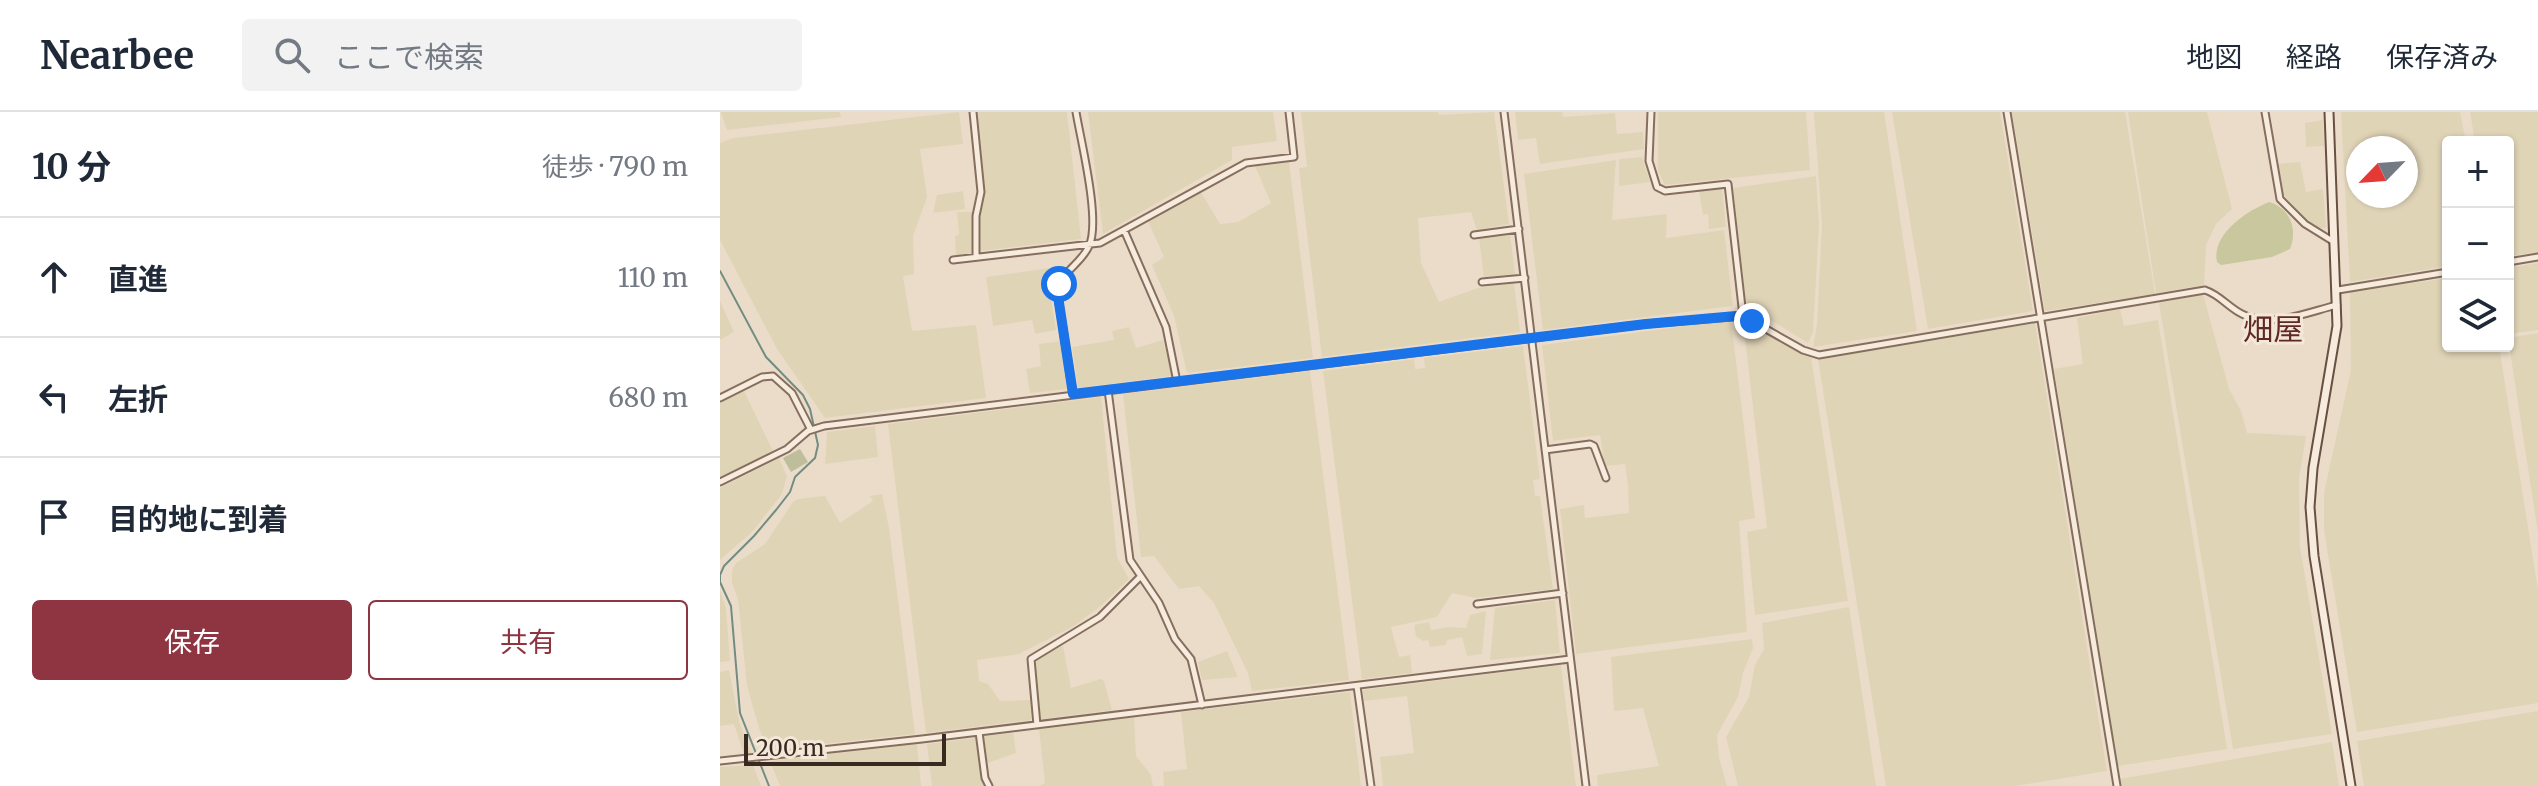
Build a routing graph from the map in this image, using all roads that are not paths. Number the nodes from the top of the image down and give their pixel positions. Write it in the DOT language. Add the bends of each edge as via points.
graph roads {
  1 [pos="973,112"];
  2 [pos="1076,112"];
  3 [pos="1289,112"];
  4 [pos="1504,112"];
  5 [pos="1651,112"];
  6 [pos="2007,112"];
  7 [pos="2265,112"];
  8 [pos="2329,112"];
  9 [pos="1519,229"];
  10 [pos="1124,230"];
  11 [pos="1474,235"];
  12 [pos="2334,243"];
  13 [pos="1090,245"];
  14 [pos="976,256"];
  15 [pos="2538,257"];
  16 [pos="953,260"];
  17 [pos="2514,261"];
  18 [pos="2442,273"];
  19 [pos="1525,278"];
  20 [pos="1482,282"];
  21 [pos="2338,290"];
  22 [pos="2338,304"];
  23 [pos="1743,316"];
  24 [pos="2041,318"];
  25 [pos="1532,340"];
  26 [pos="1177,382"];
  27 [pos="1108,390"];
  28 [pos="1073,394"];
  29 [pos="720,398"];
  30 [pos="811,430"];
  31 [pos="1545,450"];
  32 [pos="1606,478"];
  33 [pos="720,482"];
  34 [pos="1140,577"];
  35 [pos="1563,593"];
  36 [pos="1477,604"];
  37 [pos="1570,659"];
  38 [pos="1357,686"];
  39 [pos="1202,705"];
  40 [pos="1037,725"];
  41 [pos="979,732"];
  42 [pos="720,761"];
  43 [pos="989,786"];
  44 [pos="1371,786"];
  45 [pos="1586,786"];
  46 [pos="2117,786"];
  47 [pos="2351,786"];
  1 -- 14 [label="street" via="981,192"];
  2 -- 13 [label="street" via="1090,201"];
  3 -- 10 [label="street" via="1294,157 1246,163"];
  4 -- 9 [label="street"];
  5 -- 23 [label="street" via="1649,161 1657,187 1665,191 1728,184"];
  6 -- 24 [label="street"];
  7 -- 12 [label="street" via="2280,199"];
  8 -- 12 [label="street"];
  9 -- 11 [label="street"];
  9 -- 19 [label="street"];
  10 -- 13 [label="street"];
  10 -- 26 [label="street" via="1166,327"];
  12 -- 21 [label="street"];
  13 -- 14 [label="street"];
  13 -- 28 [label="street" via="1057,290"];
  14 -- 16 [label="street"];
  15 -- 17 [label="street"];
  18 -- 21 [label="street"];
  19 -- 20 [label="street"];
  19 -- 25 [label="street"];
  21 -- 22 [label="street"];
  22 -- 24 [label="street" via="2263,320 2239,313 2205,290"];
  22 -- 47 [label="street" via="2310,507"];
  23 -- 24 [label="street" via="1819,355"];
  23 -- 25 [label="street"];
  24 -- 46 [label="street"];
  25 -- 26 [label="street"];
  25 -- 31 [label="street"];
  26 -- 27 [label="street"];
  27 -- 28 [label="street"];
  27 -- 34 [label="street" via="1126,546"];
  28 -- 30 [label="street"];
  29 -- 30 [label="street" via="773,376 792,393"];
  30 -- 33 [label="street" via="787,449"];
  31 -- 32 [label="street" via="1590,444"];
  31 -- 35 [label="street"];
  34 -- 39 [label="street" via="1191,659"];
  34 -- 40 [label="street" via="1100,617 1031,659"];
  35 -- 36 [label="street"];
  35 -- 37 [label="street"];
  37 -- 38 [label="street"];
  37 -- 45 [label="street"];
  38 -- 39 [label="street"];
  38 -- 44 [label="street"];
  39 -- 40 [label="street"];
  40 -- 41 [label="street"];
  41 -- 42 [label="street"];
  41 -- 43 [label="street"];
}
